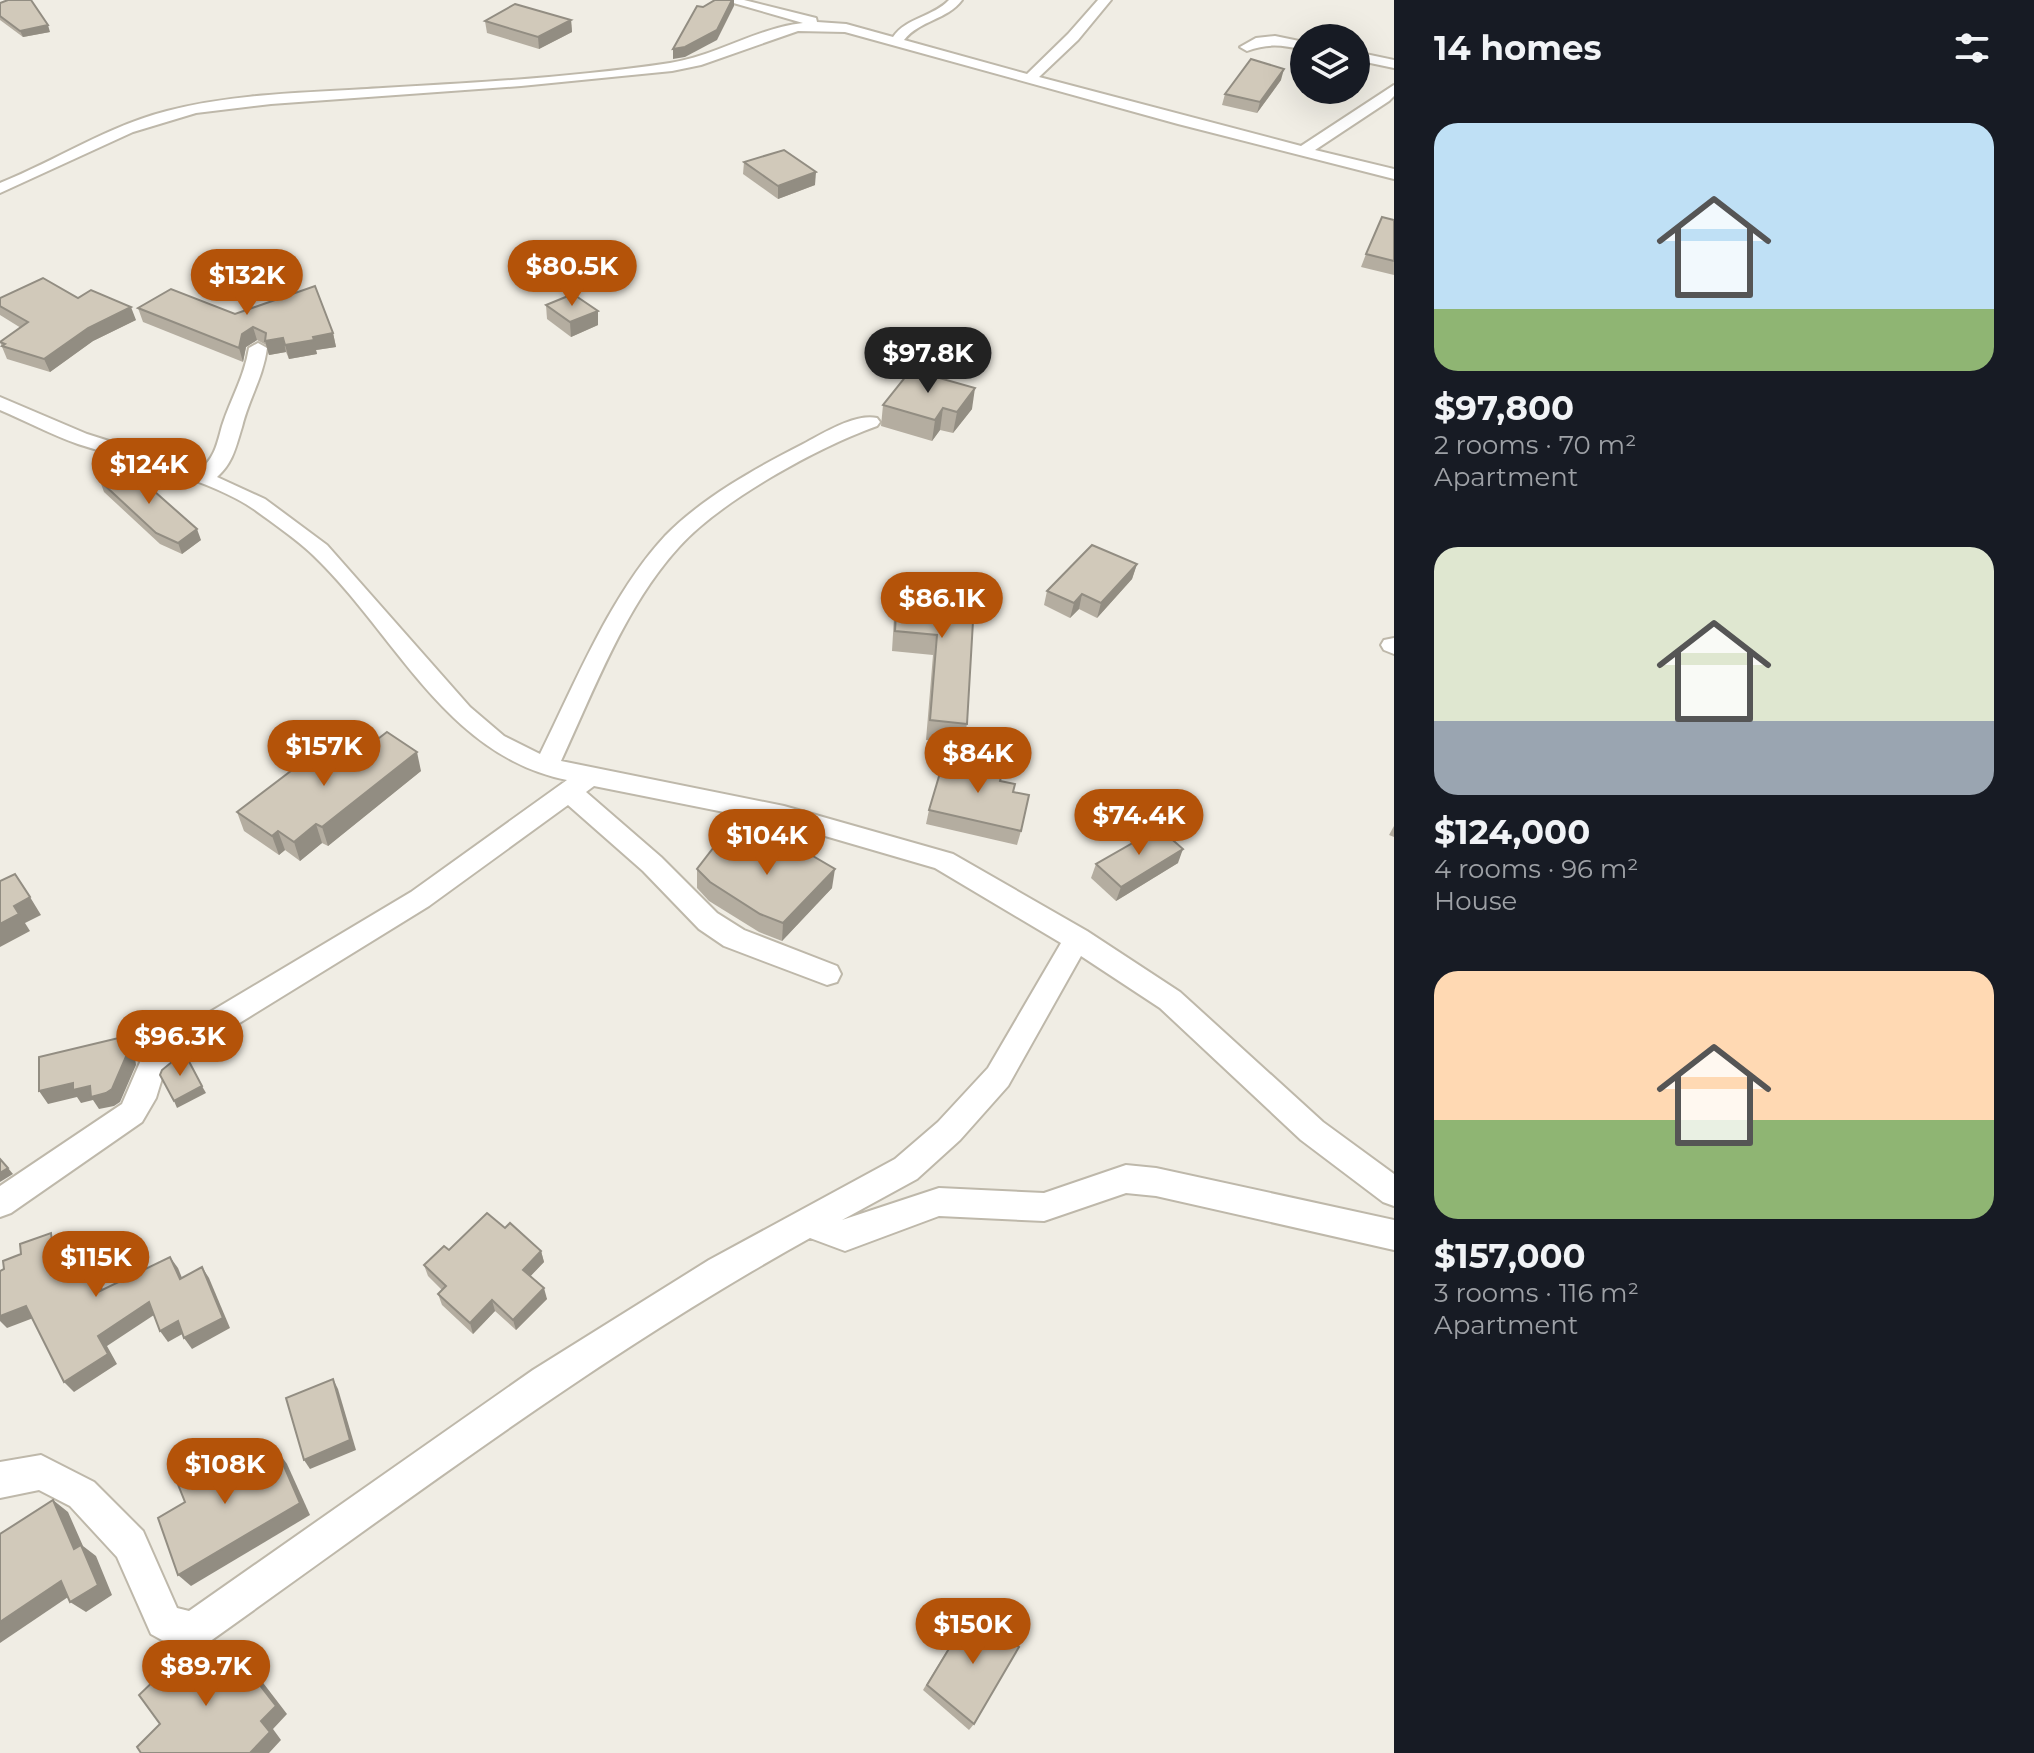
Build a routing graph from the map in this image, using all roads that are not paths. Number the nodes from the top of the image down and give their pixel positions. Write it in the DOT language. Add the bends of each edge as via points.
graph roads {
  1 [pos="729,0"];
  2 [pos="956,0"];
  3 [pos="1105,0"];
  4 [pos="821,24"];
  5 [pos="896,42"];
  6 [pos="1290,44"];
  7 [pos="1247,47"];
  8 [pos="1370,59"];
  9 [pos="1394,64"];
  10 [pos="1030,78"];
  11 [pos="1394,89"];
  12 [pos="1304,151"];
  13 [pos="1394,174"];
  14 [pos="0,188"];
  15 [pos="258,348"];
  16 [pos="4,409"];
  17 [pos="870,422"];
  18 [pos="203,478"];
  19 [pos="546,767"];
  20 [pos="580,784"];
  21 [pos="1077,939"];
  22 [pos="827,974"];
  23 [pos="1394,1192"];
  24 [pos="0,1203"];
  25 [pos="809,1223"];
  26 [pos="1394,1235"];
  27 [pos="0,1480"];
  1 -- 4 [label="street"];
  2 -- 5 [label="street" via="909,26"];
  3 -- 10 [label="street"];
  4 -- 5 [label="street"];
  4 -- 14 [label="street" via="794,26 717,57 671,67 185,111 143,124"];
  5 -- 10 [label="street"];
  6 -- 7 [label="street" via="1266,40"];
  8 -- 9 [label="street"];
  10 -- 12 [label="street"];
  11 -- 12 [label="street"];
  12 -- 13 [label="street"];
  15 -- 18 [label="street" via="229,444"];
  16 -- 18 [label="street"];
  17 -- 19 [label="street" via="831,434 784,461 696,519 664,550 592,672"];
  18 -- 19 [label="street" via="258,503 320,550 462,713 496,742"];
  19 -- 20 [label="street"];
  20 -- 21 [label="street" via="797,819 865,836 944,861"];
  20 -- 22 [label="street" via="708,921 734,938"];
  20 -- 24 [label="street" via="420,899 163,1055 152,1064 143,1101 132,1113"];
  21 -- 23 [label="street" via="1170,1000 1312,1131"];
  21 -- 25 [label="street" via="998,1077 949,1131 906,1169"];
  25 -- 26 [label="street" via="845,1236 939,1202 1044,1207 1126,1179"];
  25 -- 27 [label="street" via="720,1271 545,1382 196,1629 180,1631 164,1621 130,1544 82,1494 41,1472"];
}
